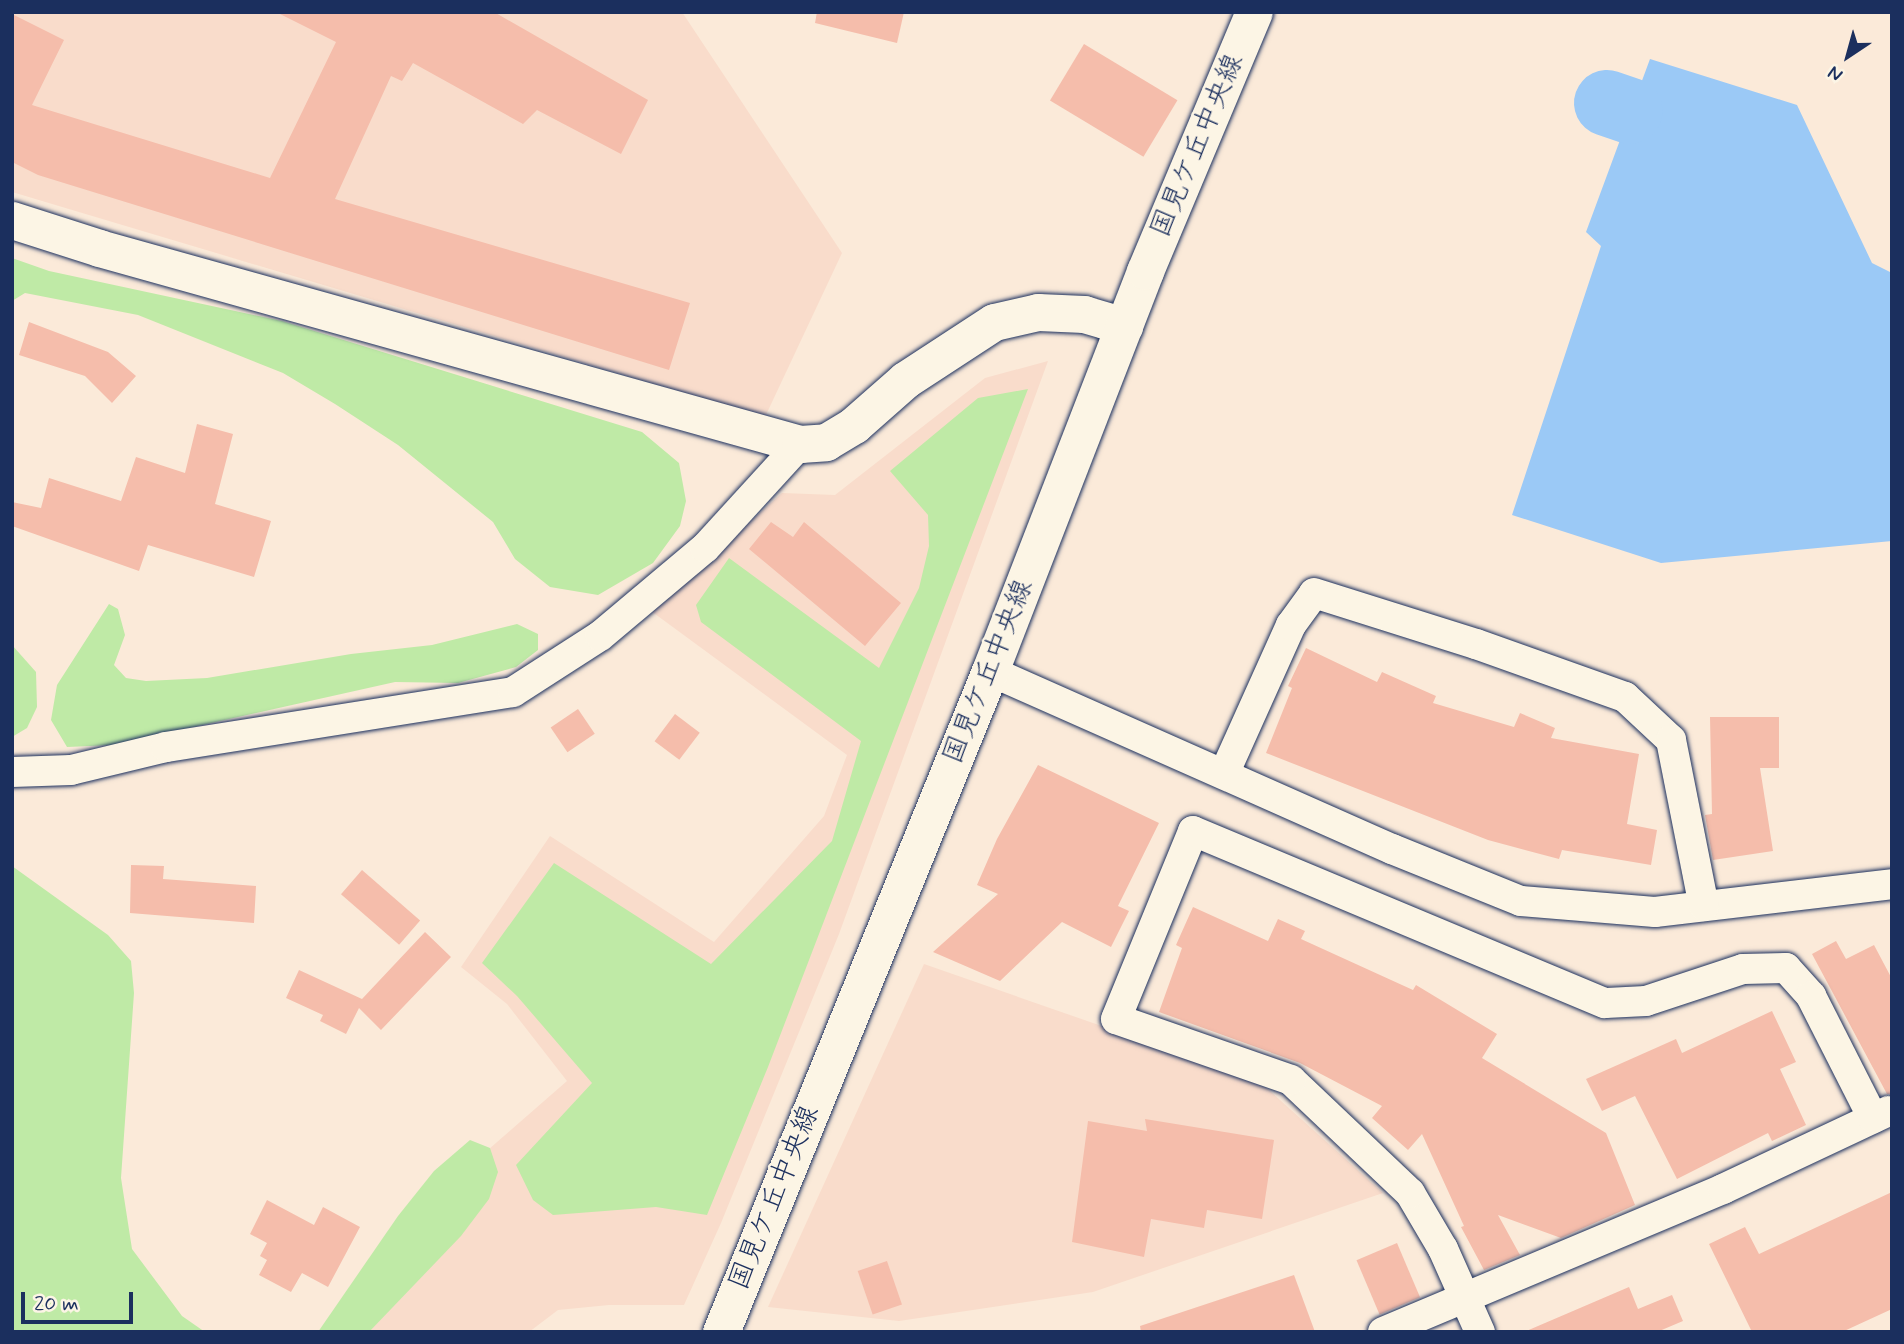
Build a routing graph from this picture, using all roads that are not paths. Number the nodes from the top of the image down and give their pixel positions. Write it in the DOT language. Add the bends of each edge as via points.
graph roads {
  1 [pos="1254,12"];
  2 [pos="12,220"];
  3 [pos="1124,326"];
  4 [pos="800,444"];
  5 [pos="990,671"];
  6 [pos="12,772"];
  7 [pos="1223,774"];
  8 [pos="1892,884"];
  9 [pos="1704,906"];
  10 [pos="1883,1114"];
  11 [pos="1466,1297"];
  12 [pos="721,1332"];
  13 [pos="1383,1332"];
  14 [pos="1480,1332"];
  1 -- 3 [label="street, 国見ケ丘中央線"];
  2 -- 4 [label="street"];
  3 -- 4 [label="street" via="1084,314 1038,312 994,322 905,380 854,425 826,442"];
  3 -- 5 [label="street, 国見ケ丘中央線"];
  4 -- 6 [label="street" via="705,548 600,636 513,692 166,747 71,770"];
  5 -- 7 [label="street"];
  5 -- 12 [label="street, 国見ケ丘中央線"];
  7 -- 9 [label="street" via="1521,901 1656,912"];
  7 -- 9 [label="street" via="1291,625 1314,593 1625,697 1671,740"];
  8 -- 9 [label="street"];
  10 -- 11 [label="street" via="1723,1189"];
  10 -- 11 [label="street" via="1811,996 1786,968 1743,969 1646,1001 1605,1003 1193,831 1116,1019 1291,1080 1410,1193"];
  11 -- 13 [label="street"];
  11 -- 14 [label="street"];
}
